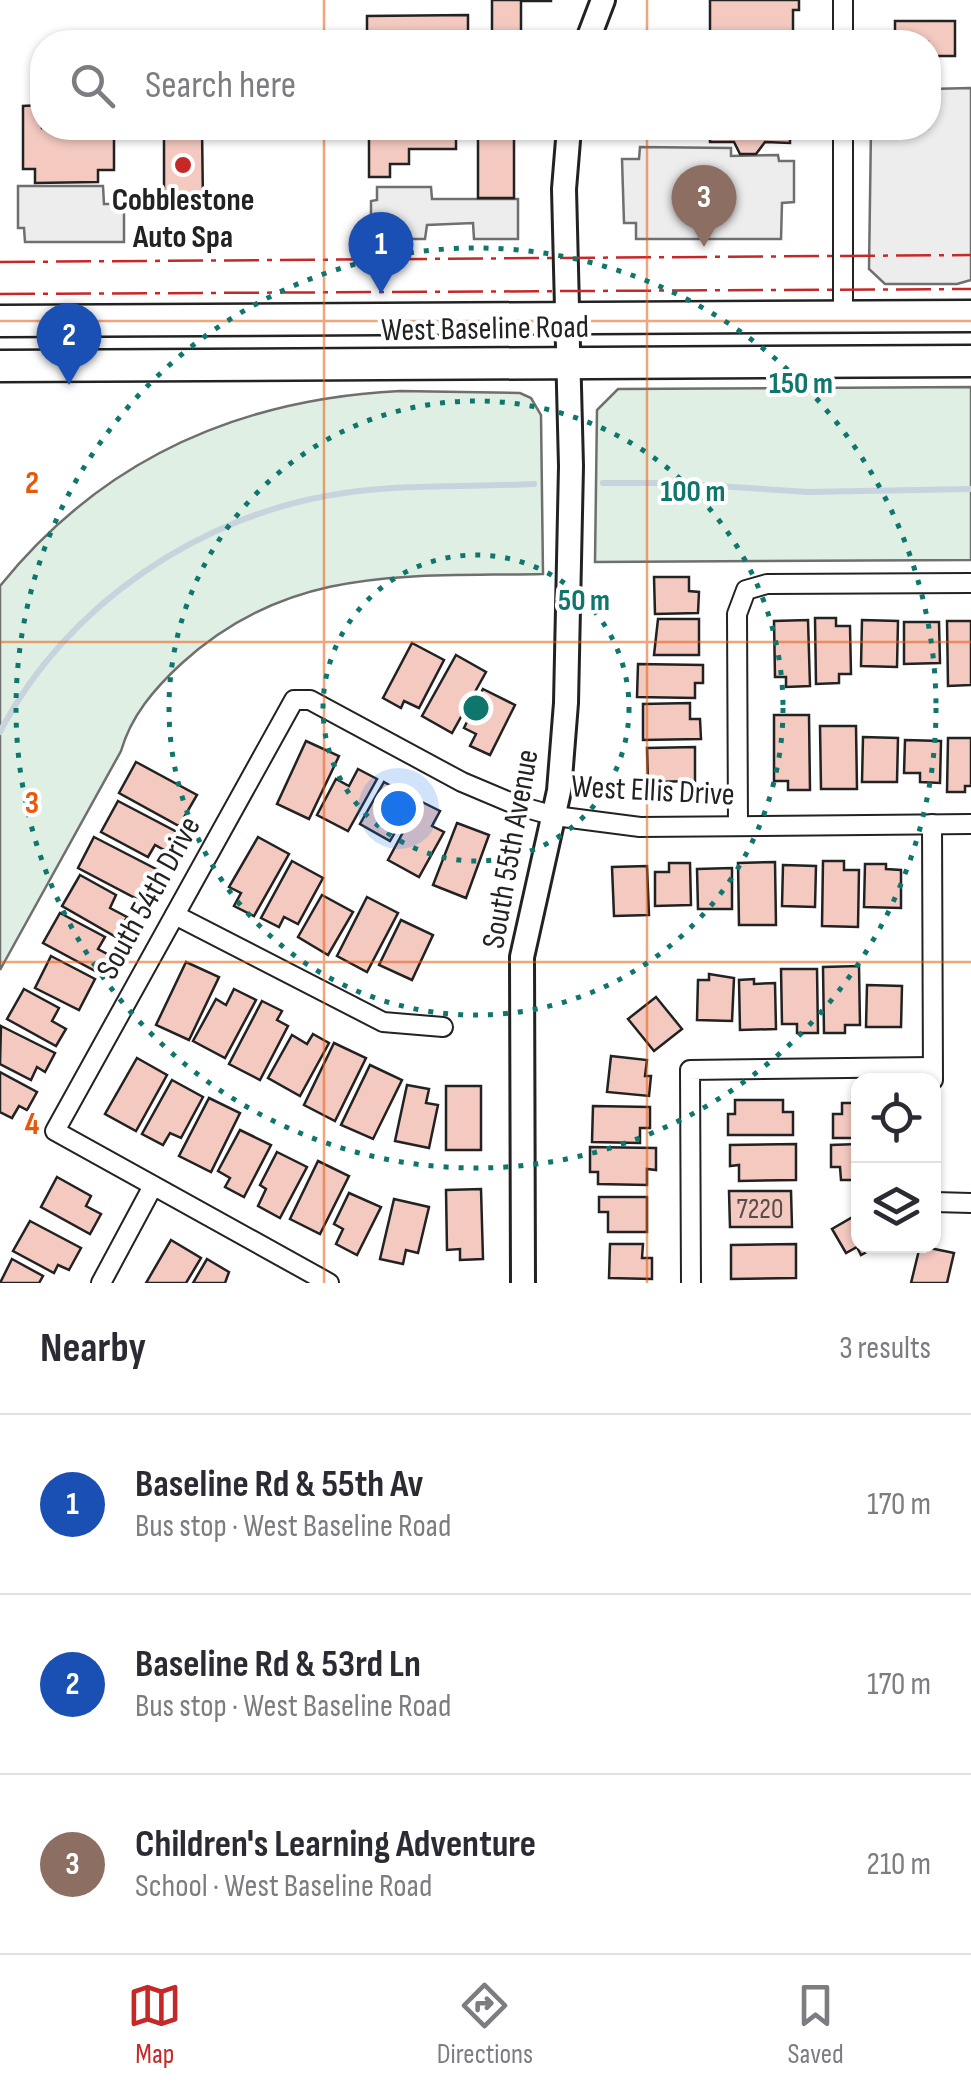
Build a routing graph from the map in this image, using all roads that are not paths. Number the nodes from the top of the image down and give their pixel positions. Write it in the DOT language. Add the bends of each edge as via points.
graph roads {
  1 [pos="602,0"];
  2 [pos="843,0"];
  3 [pos="591,30"];
  4 [pos="843,30"];
  5 [pos="568,140"];
  6 [pos="843,140"];
  7 [pos="971,316"];
  8 [pos="842,317"];
  9 [pos="566,318"];
  10 [pos="0,321"];
  11 [pos="971,361"];
  12 [pos="568,363"];
  13 [pos="0,366"];
  14 [pos="971,583"];
  15 [pos="298,698"];
  16 [pos="555,816"];
  17 [pos="932,824"];
  18 [pos="971,824"];
  19 [pos="738,826"];
  20 [pos="175,915"];
  21 [pos="443,1026"];
  22 [pos="872,1073"];
  23 [pos="932,1073"];
  24 [pos="154,1186"];
  25 [pos="941,1202"];
  26 [pos="971,1202"];
  27 [pos="101,1283"];
  28 [pos="329,1283"];
  29 [pos="523,1283"];
  30 [pos="691,1283"];
  1 -- 3 [label="street"];
  2 -- 4 [label="street"];
  5 -- 9 [label="street, South 55th Avenue"];
  6 -- 8 [label="street"];
  7 -- 8 [label="main road, West Baseline Road"];
  8 -- 9 [label="main road, West Baseline Road"];
  9 -- 10 [label="main road, West Baseline Road"];
  9 -- 12 [label="street, South 55th Avenue"];
  11 -- 12 [label="main road, West Baseline Road"];
  12 -- 13 [label="main road, West Baseline Road"];
  12 -- 16 [label="street, South 55th Avenue" via="566,702"];
  14 -- 19 [label="street" via="767,584 746,590 737,614"];
  15 -- 16 [label="street, West Ellis Drive" via="462,782"];
  15 -- 20 [label="street, South 54th Drive"];
  16 -- 19 [label="street, West Ellis Drive" via="640,827"];
  16 -- 29 [label="street, South 55th Avenue" via="522,957"];
  17 -- 18 [label="street, West Ellis Drive"];
  17 -- 19 [label="street, West Ellis Drive"];
  17 -- 23 [label="street"];
  20 -- 21 [label="street" via="383,1022"];
  20 -- 24 [label="street, South 54th Drive" via="55,1131"];
  22 -- 30 [label="street" via="690,1070"];
  24 -- 27 [label="street"];
  24 -- 28 [label="street"];
  25 -- 26 [label="street"];
}
